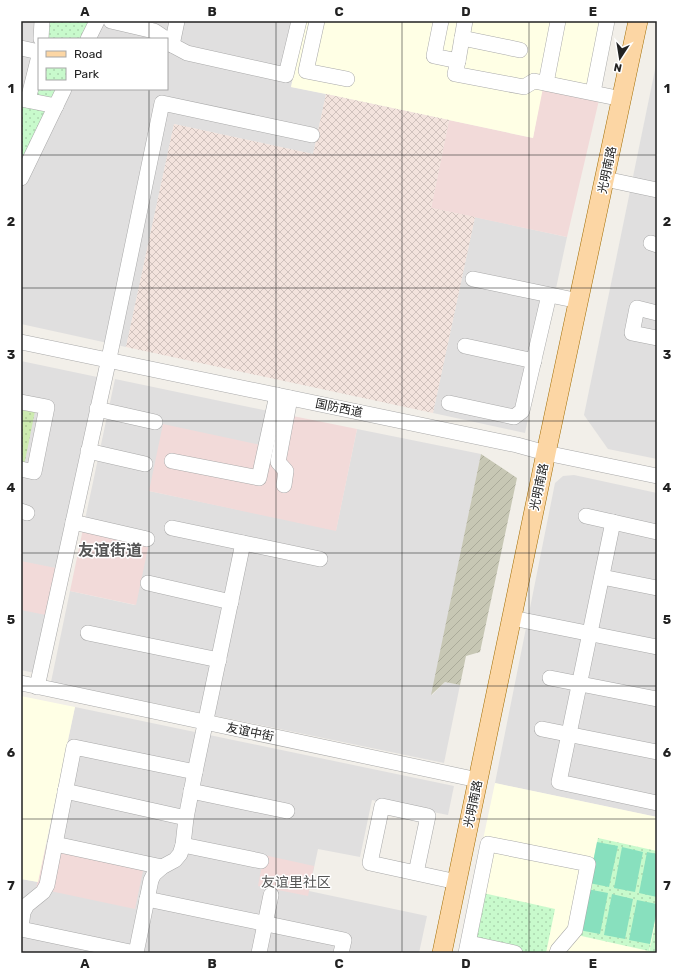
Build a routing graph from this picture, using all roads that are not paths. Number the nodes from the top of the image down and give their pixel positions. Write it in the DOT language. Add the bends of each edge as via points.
graph roads {
  1 [pos="42,21"];
  2 [pos="97,21"];
  3 [pos="111,21"];
  4 [pos="177,21"];
  5 [pos="317,21"];
  6 [pos="441,21"];
  7 [pos="465,21"];
  8 [pos="558,21"];
  9 [pos="607,21"];
  10 [pos="638,21"];
  11 [pos="294,22"];
  12 [pos="41,38"];
  13 [pos="88,38"];
  14 [pos="164,38"];
  15 [pos="462,38"];
  16 [pos="168,41"];
  17 [pos="21,48"];
  18 [pos="520,50"];
  19 [pos="38,52"];
  20 [pos="38,59"];
  21 [pos="458,61"];
  22 [pos="347,79"];
  23 [pos="546,83"];
  24 [pos="64,90"];
  25 [pos="593,92"];
  26 [pos="622,98"];
  27 [pos="25,100"];
  28 [pos="56,106"];
  29 [pos="312,135"];
  30 [pos="26,158"];
  31 [pos="21,178"];
  32 [pos="605,179"];
  33 [pos="657,190"];
  34 [pos="473,279"];
  35 [pos="549,295"];
  36 [pos="579,301"];
  37 [pos="657,312"];
  38 [pos="657,338"];
  39 [pos="21,342"];
  40 [pos="465,346"];
  41 [pos="108,361"];
  42 [pos="534,361"];
  43 [pos="284,397"];
  44 [pos="21,402"];
  45 [pos="449,403"];
  46 [pos="97,409"];
  47 [pos="155,422"];
  48 [pos="88,451"];
  49 [pos="546,453"];
  50 [pos="172,461"];
  51 [pos="145,464"];
  52 [pos="21,469"];
  53 [pos="657,476"];
  54 [pos="284,485"];
  55 [pos="586,516"];
  56 [pos="72,522"];
  57 [pos="613,522"];
  58 [pos="172,528"];
  59 [pos="657,532"];
  60 [pos="147,539"];
  61 [pos="243,543"];
  62 [pos="320,559"];
  63 [pos="602,577"];
  64 [pos="148,583"];
  65 [pos="657,588"];
  66 [pos="231,602"];
  67 [pos="512,618"];
  68 [pos="88,633"];
  69 [pos="590,634"];
  70 [pos="657,647"];
  71 [pos="219,660"];
  72 [pos="550,678"];
  73 [pos="21,683"];
  74 [pos="580,684"];
  75 [pos="37,687"];
  76 [pos="657,699"];
  77 [pos="206,722"];
  78 [pos="542,729"];
  79 [pos="569,734"];
  80 [pos="657,752"];
  81 [pos="195,772"];
  82 [pos="478,780"];
  83 [pos="65,791"];
  84 [pos="191,791"];
  85 [pos="657,803"];
  86 [pos="287,811"];
  87 [pos="186,818"];
  88 [pos="55,844"];
  89 [pos="183,845"];
  90 [pos="261,862"];
  91 [pos="162,867"];
  92 [pos="416,873"];
  93 [pos="457,882"];
  94 [pos="271,894"];
  95 [pos="147,899"];
  96 [pos="265,924"];
  97 [pos="21,928"];
  98 [pos="468,948"];
  99 [pos="135,953"];
  100 [pos="259,953"];
  101 [pos="341,953"];
  102 [pos="442,953"];
  103 [pos="515,953"];
  104 [pos="558,953"];
  1 -- 12 [label="street"];
  2 -- 13 [label="street"];
  3 -- 14 [label="street" via="154,31"];
  4 -- 16 [label="street"];
  5 -- 22 [label="street" via="306,71"];
  6 -- 21 [label="street" via="434,56"];
  7 -- 15 [label="street"];
  8 -- 23 [label="street"];
  9 -- 25 [label="street"];
  10 -- 26 [label="main road, 光明南路"];
  11 -- 16 [label="street" via="286,75 187,53"];
  15 -- 18 [label="street"];
  15 -- 21 [label="street"];
  17 -- 19 [label="street"];
  20 -- 27 [label="street"];
  21 -- 23 [label="street" via="455,74 524,87 534,80"];
  23 -- 25 [label="street"];
  24 -- 28 [label="street"];
  25 -- 26 [label="street"];
  26 -- 32 [label="main road, 光明南路"];
  27 -- 28 [label="street"];
  28 -- 30 [label="street"];
  29 -- 41 [label="street" via="162,103"];
  30 -- 31 [label="street"];
  32 -- 33 [label="street"];
  32 -- 36 [label="main road, 光明南路"];
  34 -- 35 [label="street"];
  35 -- 36 [label="street"];
  35 -- 42 [label="street"];
  36 -- 49 [label="main road, 光明南路"];
  37 -- 38 [label="street" via="638,308 632,333"];
  39 -- 41 [label="street, 国防西道"];
  40 -- 42 [label="street"];
  41 -- 43 [label="street, 国防西道"];
  41 -- 46 [label="street"];
  42 -- 45 [label="street" via="522,411 514,417"];
  43 -- 49 [label="street, 国防西道"];
  43 -- 50 [label="street" via="259,478"];
  43 -- 54 [label="street" via="278,462 286,471"];
  44 -- 52 [label="street" via="47,407 34,472"];
  46 -- 47 [label="street"];
  46 -- 48 [label="street"];
  48 -- 51 [label="street"];
  48 -- 56 [label="street"];
  49 -- 53 [label="street, 国防西道"];
  49 -- 67 [label="main road, 光明南路"];
  55 -- 57 [label="street"];
  56 -- 60 [label="street"];
  56 -- 75 [label="street"];
  57 -- 59 [label="street"];
  57 -- 63 [label="street"];
  58 -- 61 [label="street"];
  61 -- 62 [label="street"];
  61 -- 66 [label="street"];
  63 -- 65 [label="street"];
  63 -- 69 [label="street"];
  64 -- 66 [label="street"];
  66 -- 71 [label="street"];
  67 -- 69 [label="street"];
  67 -- 82 [label="main road, 光明南路"];
  68 -- 71 [label="street"];
  69 -- 70 [label="street"];
  69 -- 74 [label="street"];
  71 -- 77 [label="street"];
  72 -- 74 [label="street"];
  73 -- 75 [label="street, 友谊中街"];
  74 -- 76 [label="street"];
  74 -- 79 [label="street"];
  75 -- 77 [label="street, 友谊中街"];
  77 -- 81 [label="street"];
  77 -- 82 [label="street, 友谊中街"];
  78 -- 79 [label="street"];
  79 -- 80 [label="street"];
  79 -- 85 [label="street" via="560,782"];
  81 -- 83 [label="street" via="74,747"];
  81 -- 84 [label="street"];
  82 -- 93 [label="main road, 光明南路"];
  83 -- 87 [label="street"];
  83 -- 88 [label="street"];
  84 -- 86 [label="street"];
  84 -- 87 [label="street"];
  87 -- 89 [label="street"];
  88 -- 91 [label="street"];
  88 -- 97 [label="street" via="47,885 43,892 27,905 23,912"];
  89 -- 90 [label="street"];
  89 -- 91 [label="street" via="175,860"];
  91 -- 95 [label="street" via="151,880"];
  92 -- 92 [label="street" via="370,863 382,806 428,816"];
  92 -- 93 [label="street"];
  93 -- 102 [label="main road, 光明南路"];
  94 -- 96 [label="street"];
  95 -- 96 [label="street"];
  95 -- 99 [label="street"];
  96 -- 100 [label="street"];
  96 -- 101 [label="street" via="344,940"];
  97 -- 99 [label="street"];
  98 -- 103 [label="street"];
  98 -- 104 [label="street" via="488,844 588,864 575,930"];
}
